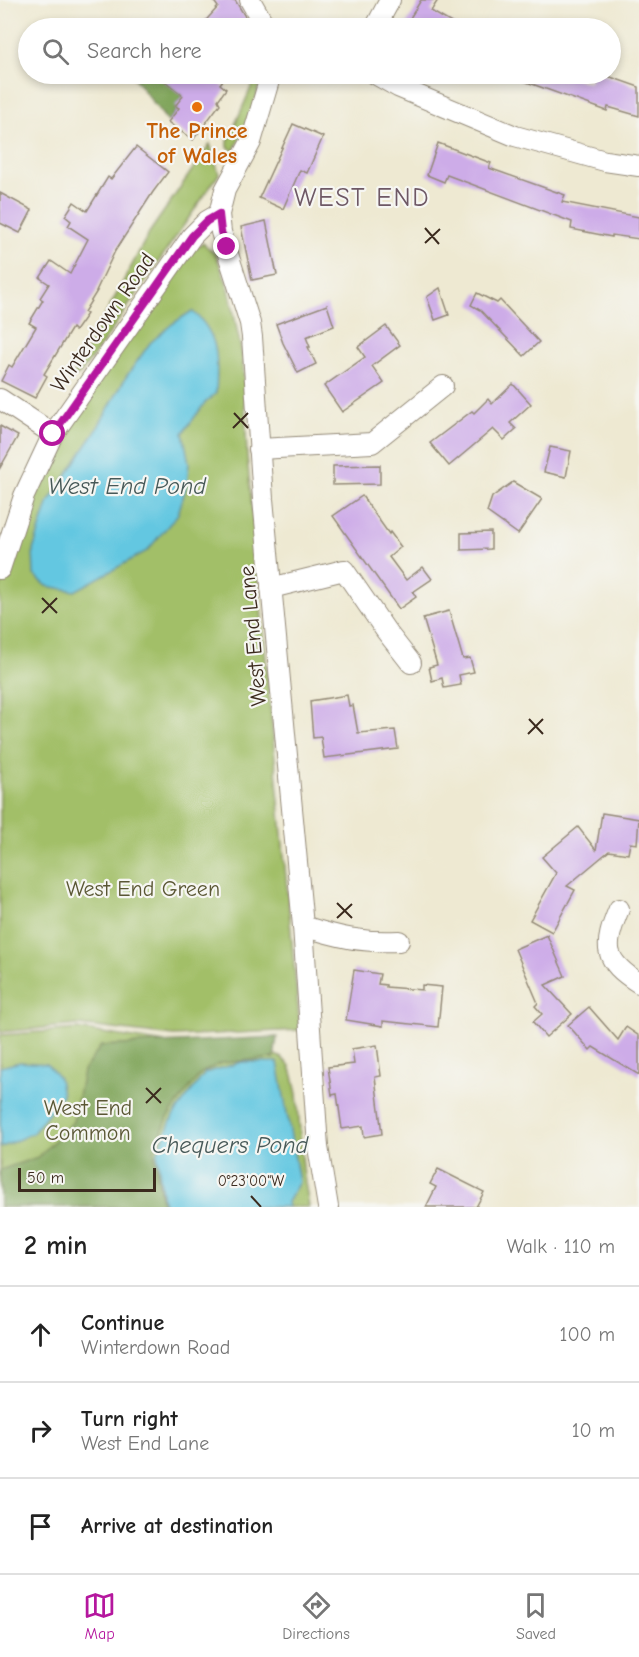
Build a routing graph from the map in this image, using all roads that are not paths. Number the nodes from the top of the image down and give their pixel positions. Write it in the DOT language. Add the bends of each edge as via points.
graph roads {
  1 [pos="250,0"];
  2 [pos="390,0"];
  3 [pos="260,18"];
  4 [pos="380,18"];
  5 [pos="268,84"];
  6 [pos="393,84"];
  7 [pos="639,166"];
  8 [pos="219,214"];
  9 [pos="443,386"];
  10 [pos="0,399"];
  11 [pos="53,434"];
  12 [pos="259,449"];
  13 [pos="0,569"];
  14 [pos="271,588"];
  15 [pos="411,663"];
  16 [pos="619,909"];
  17 [pos="303,926"];
  18 [pos="399,940"];
  19 [pos="639,983"];
  20 [pos="328,1207"];
  1 -- 3 [label="street"];
  2 -- 4 [label="street"];
  5 -- 8 [label="street, West End Lane" via="251,142 225,190"];
  6 -- 7 [label="street" via="515,136 605,161"];
  8 -- 11 [label="street, Winterdown Road" via="192,236"];
  8 -- 12 [label="street, West End Lane" via="221,232 250,323"];
  9 -- 12 [label="street" via="372,443"];
  10 -- 11 [label="street"];
  11 -- 13 [label="street, Winterdown Road" via="24,496"];
  12 -- 14 [label="street, West End Lane"];
  14 -- 15 [label="street" via="344,570"];
  14 -- 17 [label="street, West End Lane"];
  16 -- 19 [label="street" via="608,934 611,958 623,973"];
  17 -- 18 [label="street" via="348,939"];
  17 -- 20 [label="street, West End Lane" via="318,1147"];
}
